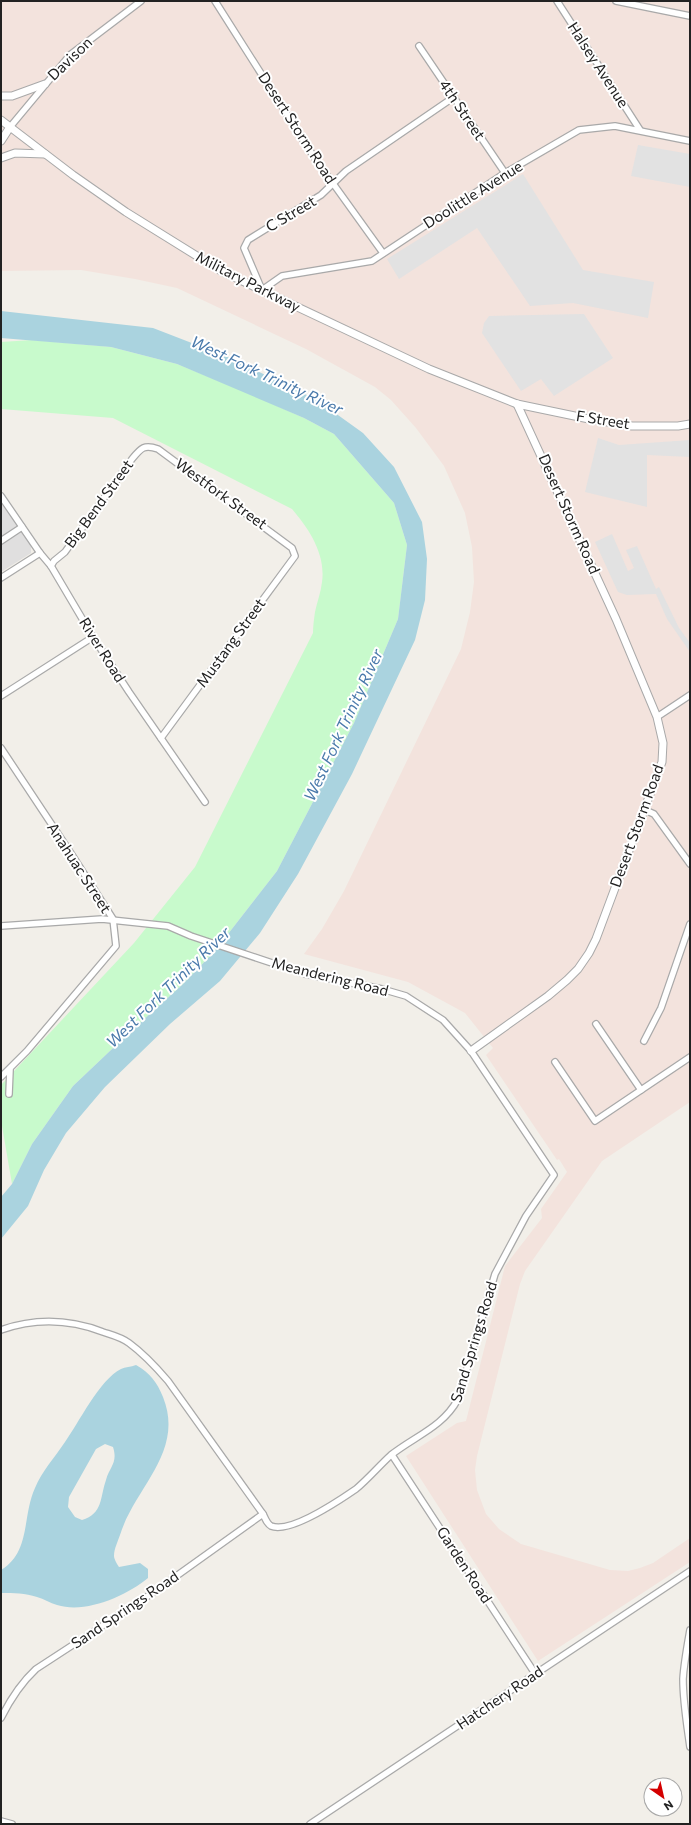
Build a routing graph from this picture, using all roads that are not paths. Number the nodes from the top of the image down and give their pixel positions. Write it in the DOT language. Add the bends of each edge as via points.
graph roads {
  1 [pos="141,1"];
  2 [pos="215,1"];
  3 [pos="557,1"];
  4 [pos="616,1"];
  5 [pos="690,16"];
  6 [pos="420,46"];
  7 [pos="45,84"];
  8 [pos="1,96"];
  9 [pos="454,97"];
  10 [pos="1,120"];
  11 [pos="10,126"];
  12 [pos="640,130"];
  13 [pos="1,136"];
  14 [pos="1,141"];
  15 [pos="690,141"];
  16 [pos="45,154"];
  17 [pos="1,158"];
  18 [pos="505,173"];
  19 [pos="332,184"];
  20 [pos="383,253"];
  21 [pos="262,290"];
  22 [pos="517,404"];
  23 [pos="690,424"];
  24 [pos="149,445"];
  25 [pos="1,496"];
  26 [pos="22,527"];
  27 [pos="1,541"];
  28 [pos="290,547"];
  29 [pos="40,553"];
  30 [pos="51,566"];
  31 [pos="1,578"];
  32 [pos="94,637"];
  33 [pos="690,695"];
  34 [pos="1,696"];
  35 [pos="657,717"];
  36 [pos="161,738"];
  37 [pos="1,748"];
  38 [pos="205,802"];
  39 [pos="645,810"];
  40 [pos="690,864"];
  41 [pos="113,919"];
  42 [pos="690,924"];
  43 [pos="1,926"];
  44 [pos="596,1024"];
  45 [pos="644,1040"];
  46 [pos="471,1051"];
  47 [pos="690,1057"];
  48 [pos="555,1062"];
  49 [pos="10,1070"];
  50 [pos="1,1078"];
  51 [pos="641,1090"];
  52 [pos="9,1094"];
  53 [pos="554,1175"];
  54 [pos="1,1330"];
  55 [pos="392,1455"];
  56 [pos="263,1514"];
  57 [pos="690,1571"];
  58 [pos="690,1630"];
  59 [pos="536,1675"];
  60 [pos="1,1718"];
  61 [pos="690,1747"];
  62 [pos="1,1821"];
  63 [pos="12,1824"];
  64 [pos="310,1824"];
  1 -- 7 [label="street, Davison" via="70,55"];
  2 -- 19 [label="street, Desert Storm Road"];
  3 -- 12 [label="street, Halsey Avenue"];
  4 -- 5 [label="street"];
  6 -- 9 [label="street, 4th Street"];
  7 -- 8 [label="street" via="12,96"];
  7 -- 11 [label="street, Davison"];
  9 -- 18 [label="street, 4th Street"];
  9 -- 19 [label="street, C Street" via="346,171"];
  10 -- 11 [label="street, Military Parkway"];
  11 -- 13 [label="street, Davison"];
  11 -- 14 [label="street, Davison"];
  11 -- 16 [label="street, Military Parkway"];
  12 -- 15 [label="street, Doolittle Avenue"];
  12 -- 18 [label="street, Doolittle Avenue" via="616,126 579,130"];
  16 -- 17 [label="street" via="15,153"];
  16 -- 21 [label="street, Military Parkway" via="126,212 198,258"];
  18 -- 20 [label="street, Doolittle Avenue"];
  19 -- 20 [label="street, Desert Storm Road"];
  19 -- 21 [label="street, C Street" via="322,195 248,240 244,248"];
  20 -- 21 [label="street, Doolittle Avenue" via="372,261 282,276"];
  21 -- 22 [label="street, Military Parkway" via="429,369"];
  22 -- 23 [label="street, F Street" via="632,426"];
  22 -- 35 [label="street, Desert Storm Road" via="610,604"];
  24 -- 28 [label="street, Westfork Street" via="158,449"];
  24 -- 30 [label="street, Big Bend Street" via="132,459 65,552"];
  25 -- 26 [label="street, River Road"];
  26 -- 27 [label="street"];
  26 -- 29 [label="street, River Road"];
  28 -- 36 [label="street, Mustang Street" via="295,556"];
  29 -- 30 [label="street, River Road"];
  29 -- 31 [label="street"];
  30 -- 32 [label="street, River Road"];
  32 -- 34 [label="street"];
  32 -- 36 [label="street, River Road"];
  33 -- 35 [label="street"];
  35 -- 39 [label="street, Desert Storm Road" via="663,743 662,762"];
  36 -- 38 [label="street, River Road"];
  37 -- 41 [label="street, Anahuac Street"];
  39 -- 40 [label="street" via="654,814"];
  39 -- 46 [label="street, Desert Storm Road" via="596,939 578,969 548,996"];
  41 -- 43 [label="street, Meandering Road"];
  41 -- 46 [label="street, Meandering Road" via="168,926 190,936 305,974 406,996 443,1020"];
  41 -- 49 [label="street, Anahuac Street" via="116,946"];
  42 -- 45 [label="street" via="661,1008"];
  44 -- 51 [label="street"];
  46 -- 53 [label="street, Meandering Road"];
  47 -- 51 [label="street"];
  48 -- 51 [label="street" via="595,1121"];
  49 -- 50 [label="street, Anahuac Street"];
  49 -- 52 [label="street"];
  53 -- 55 [label="street, Sand Springs Road" via="526,1216 495,1274 458,1399 453,1408 432,1429"];
  54 -- 56 [label="street, Sand Springs Road" via="50,1320 94,1328 127,1342 152,1362 168,1381"];
  55 -- 56 [label="street, Sand Springs Road" via="356,1488 310,1518 281,1528 270,1526"];
  55 -- 59 [label="street, Garden Road"];
  56 -- 60 [label="street, Sand Springs Road" via="154,1592 36,1669 8,1704"];
  57 -- 59 [label="street, Hatchery Road"];
  58 -- 61 [label="street" via="683,1680"];
  59 -- 64 [label="street, Hatchery Road"];
  62 -- 63 [label="street"];
}
